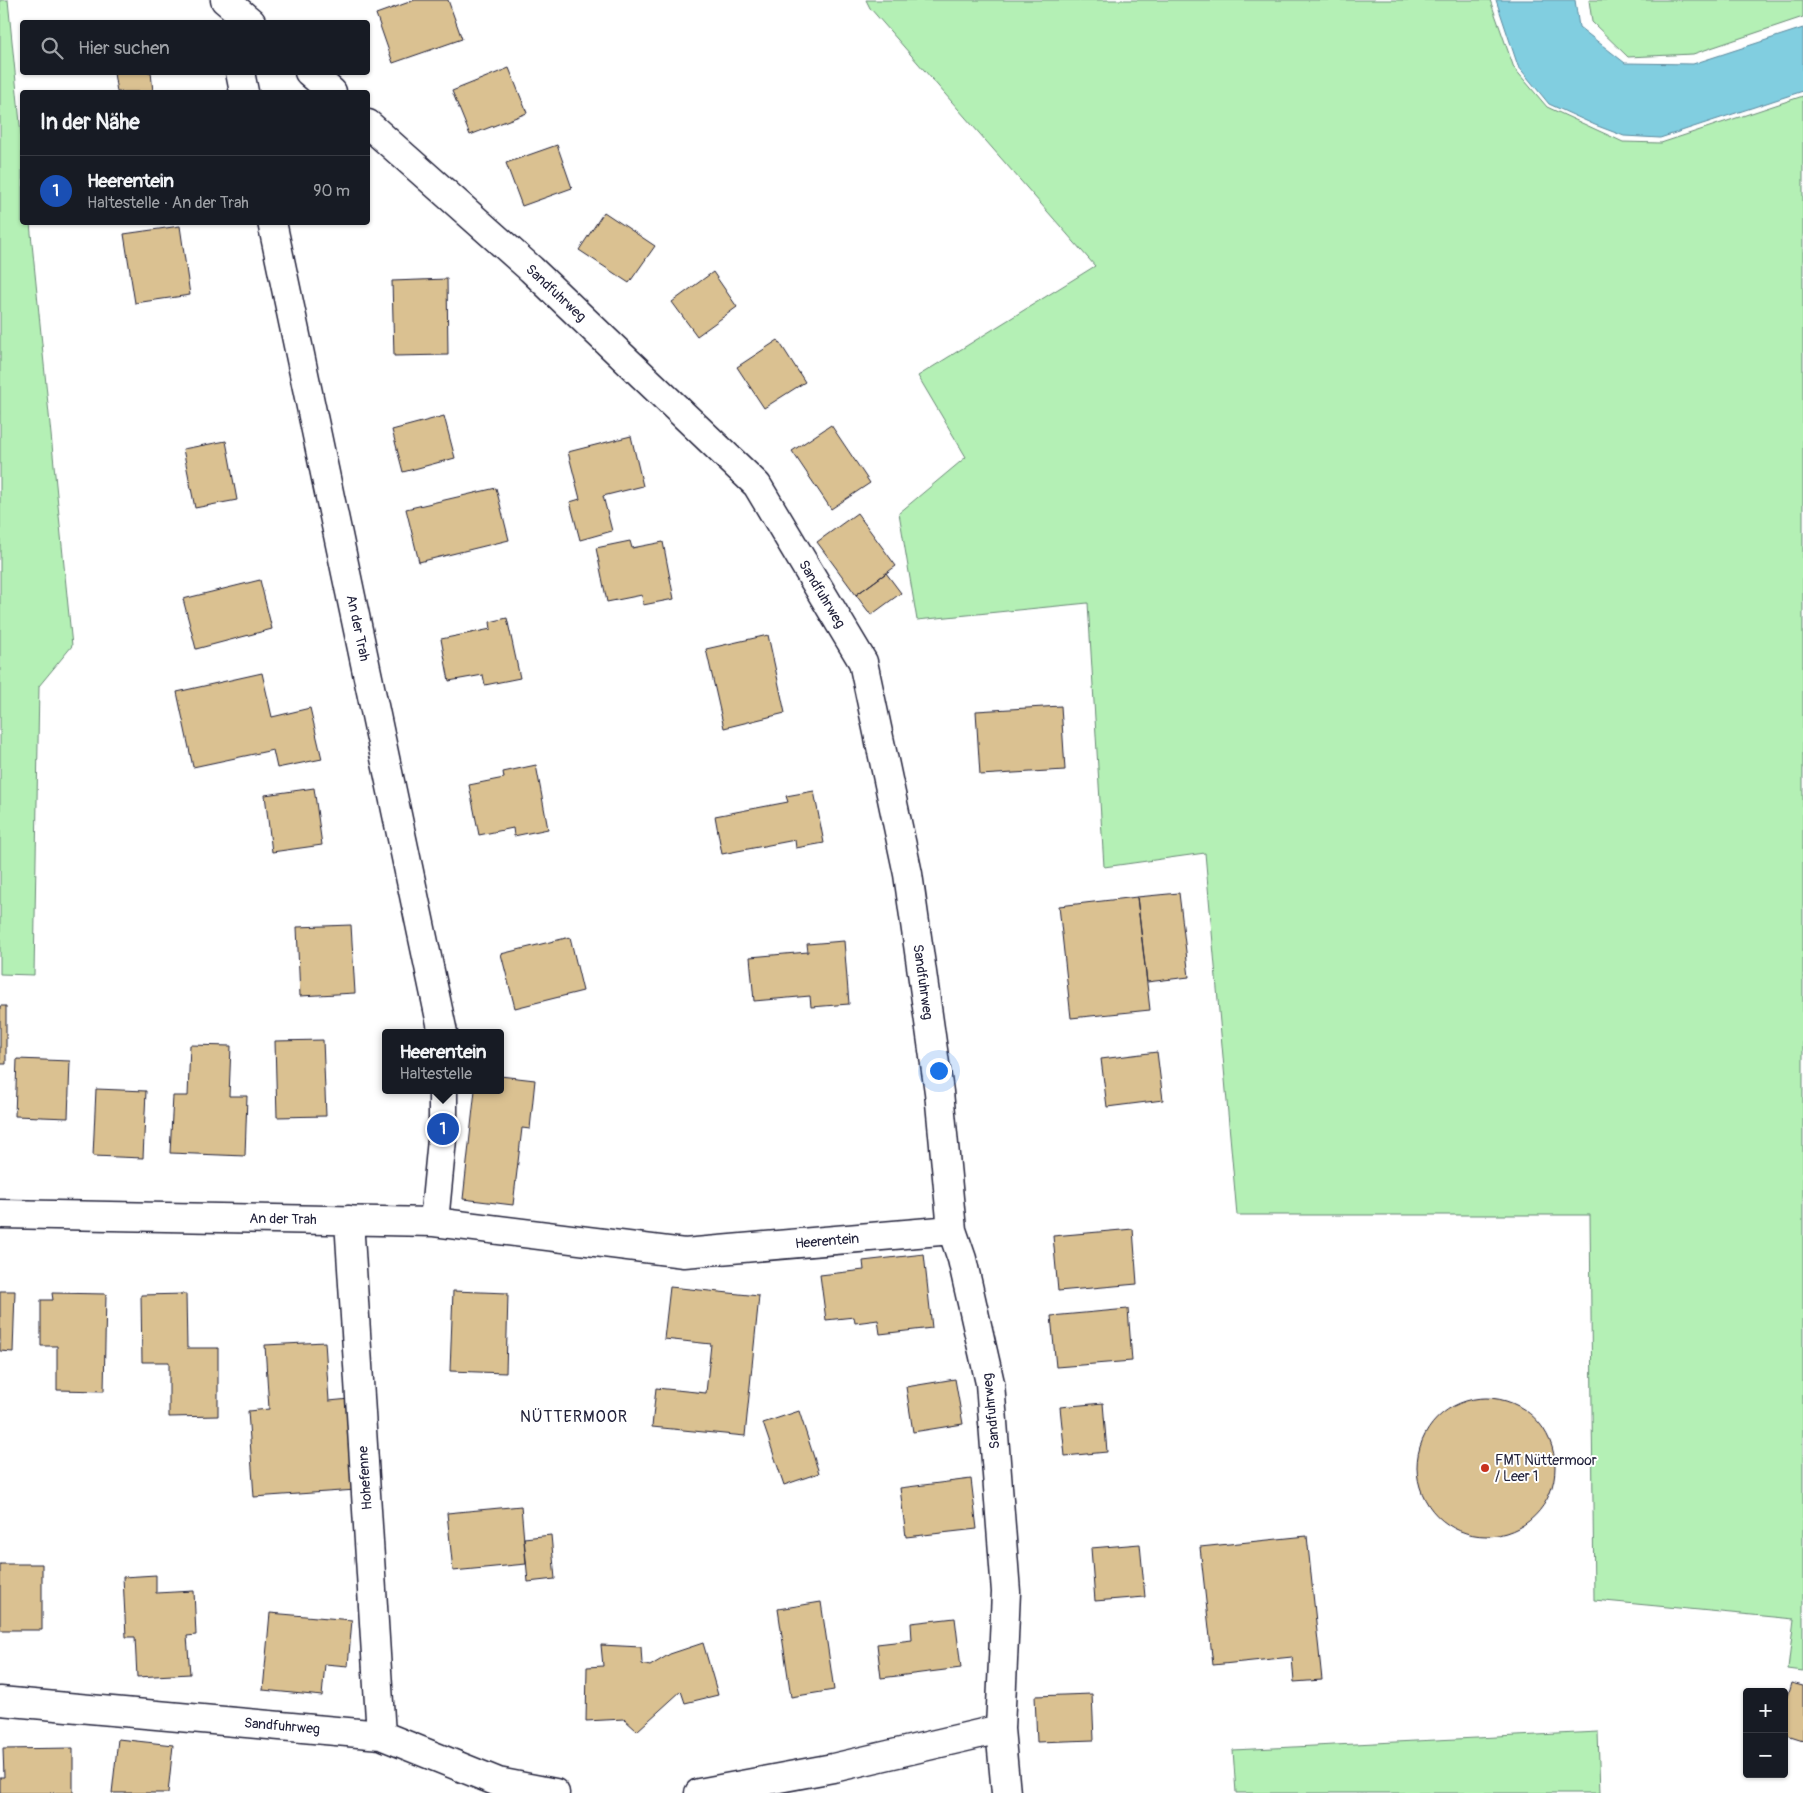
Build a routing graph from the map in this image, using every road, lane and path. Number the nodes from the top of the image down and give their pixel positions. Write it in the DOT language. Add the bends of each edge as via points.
graph roads {
  1 [pos="225,0"];
  2 [pos="229,20"];
  3 [pos="249,20"];
  4 [pos="241,75"];
  5 [pos="312,75"];
  6 [pos="244,90"];
  7 [pos="330,90"];
  8 [pos="370,126"];
  9 [pos="273,225"];
  10 [pos="442,1029"];
  11 [pos="443,1094"];
  12 [pos="0,1214"];
  13 [pos="349,1220"];
  14 [pos="434,1222"];
  15 [pos="952,1230"];
  16 [pos="0,1701"];
  17 [pos="1000,1730"];
  18 [pos="381,1735"];
  19 [pos="555,1793"];
  20 [pos="699,1793"];
  21 [pos="1006,1793"];
  1 -- 2 [label="street"];
  1 -- 3 [label="street"];
  4 -- 6 [label="street"];
  5 -- 7 [label="street"];
  8 -- 15 [label="street, Sandfuhrweg" via="531,269 757,485 863,662 908,874 939,1092"];
  9 -- 10 [label="street, An der Trah"];
  11 -- 14 [label="street"];
  12 -- 13 [label="street, An der Trah"];
  13 -- 14 [label="street, An der Trah"];
  13 -- 18 [label="street, Hohefenne"];
  14 -- 15 [label="street, Heerentein" via="684,1253"];
  15 -- 17 [label="street, Sandfuhrweg" via="962,1259 990,1384 1006,1592"];
  16 -- 18 [label="street, Sandfuhrweg"];
  17 -- 20 [label="street" via="833,1768"];
  17 -- 21 [label="street, Sandfuhrweg"];
  18 -- 19 [label="street, Sandfuhrweg" via="498,1782"];
}
